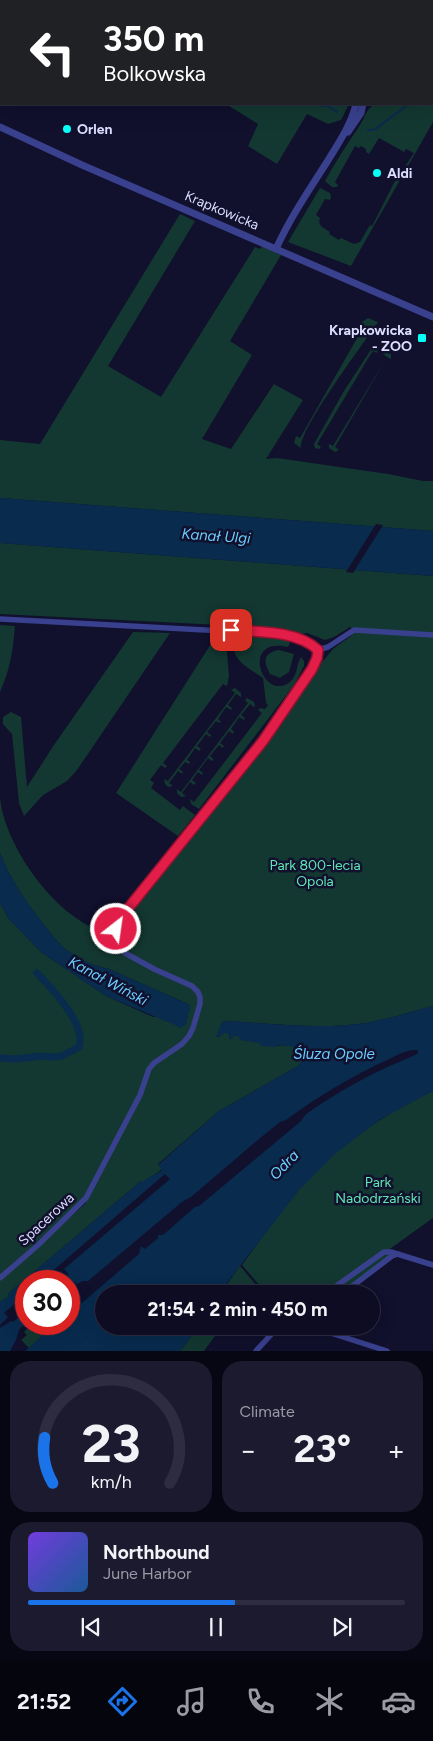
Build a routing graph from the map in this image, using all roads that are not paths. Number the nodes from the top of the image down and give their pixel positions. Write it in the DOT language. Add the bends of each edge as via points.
graph roads {
  1 [pos="356,105"];
  2 [pos="363,105"];
  3 [pos="0,127"];
  4 [pos="338,144"];
  5 [pos="276,249"];
  6 [pos="433,317"];
  7 [pos="0,619"];
  8 [pos="433,635"];
  9 [pos="318,650"];
  10 [pos="398,1254"];
  11 [pos="433,1265"];
  12 [pos="0,1278"];
  13 [pos="337,1285"];
  14 [pos="354,1285"];
  15 [pos="271,1335"];
  16 [pos="337,1335"];
  17 [pos="256,1351"];
  18 [pos="387,1351"];
  1 -- 4 [label="street"];
  2 -- 4 [label="street" via="361,113"];
  3 -- 5 [label="street, Krapkowicka"];
  4 -- 5 [label="street" via="293,215"];
  5 -- 6 [label="street, Krapkowicka"];
  7 -- 9 [label="street" via="231,630 282,635 313,645"];
  8 -- 9 [label="street" via="354,630"];
  9 -- 12 [label="street, Spacerowa" via="312,669 263,741 118,921 118,942 125,953 192,986 200,997 189,1036 149,1069 136,1103 86,1198"];
  10 -- 11 [label="street"];
  10 -- 13 [label="street" via="389,1251 380,1254"];
  10 -- 14 [label="street"];
  15 -- 17 [label="street"];
  16 -- 18 [label="street"];
}
